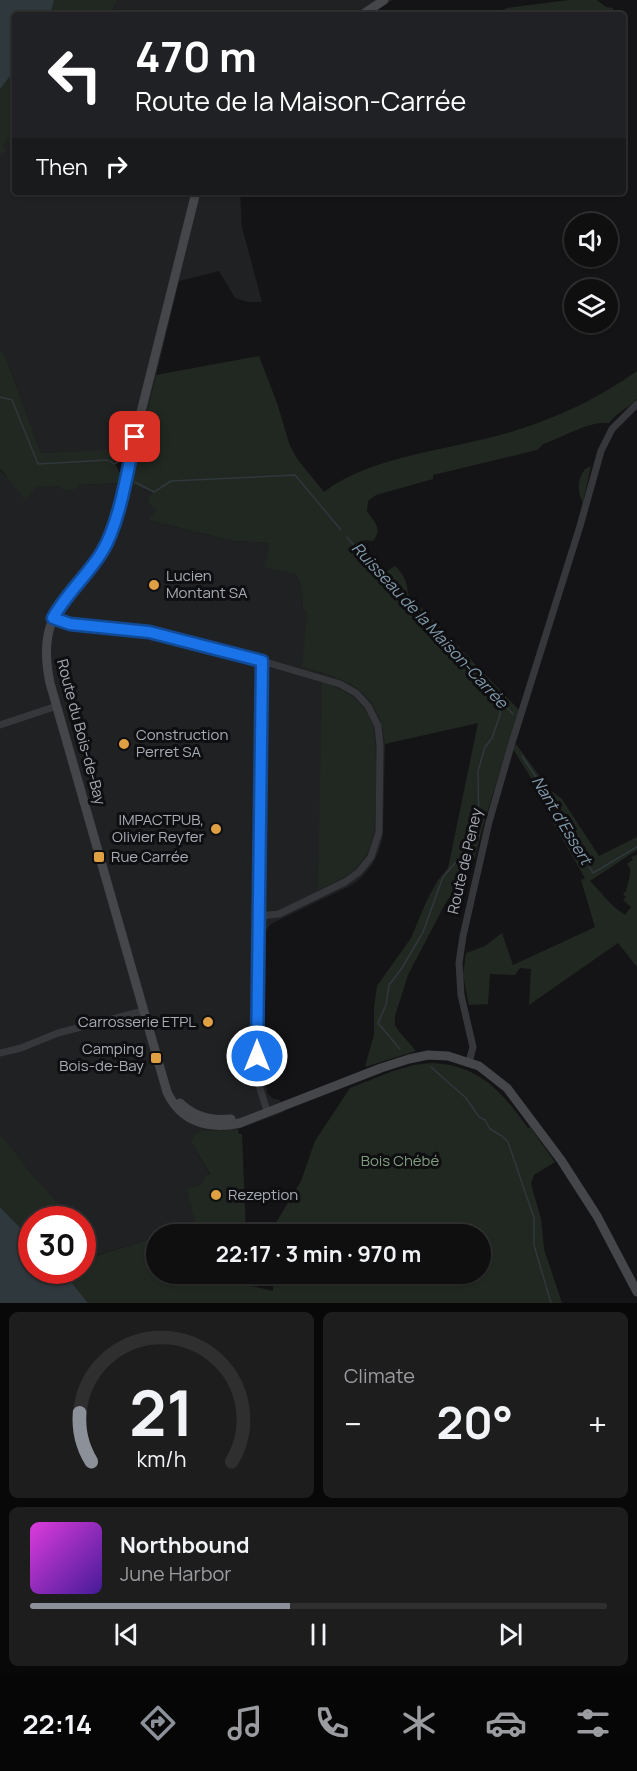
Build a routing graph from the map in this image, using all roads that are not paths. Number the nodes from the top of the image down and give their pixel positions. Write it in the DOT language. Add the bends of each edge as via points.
graph roads {
  1 [pos="384,0"];
  2 [pos="366,12"];
  3 [pos="195,195"];
  4 [pos="637,404"];
  5 [pos="53,618"];
  6 [pos="262,661"];
  7 [pos="57,706"];
  8 [pos="0,725"];
  9 [pos="259,916"];
  10 [pos="143,1011"];
  11 [pos="0,1053"];
  12 [pos="469,1062"];
  13 [pos="267,1111"];
  14 [pos="637,1292"];
  1 -- 2 [label="main road"];
  3 -- 5 [label="main road, Route du Bois-de-Bay" via="111,532 96,561"];
  4 -- 12 [label="street, Route de Peney" via="612,429 601,451 489,822 459,963 461,995 473,1047"];
  5 -- 6 [label="street" via="70,624 149,632"];
  5 -- 7 [label="main road, Route du Bois-de-Bay" via="46,640 46,657"];
  6 -- 9 [label="street"];
  6 -- 9 [label="street" via="333,681 356,693 376,722 380,756 379,832 367,862 354,876 335,887 279,914"];
  7 -- 8 [label="street"];
  7 -- 10 [label="main road, Route du Bois-de-Bay"];
  9 -- 13 [label="street" via="258,1070"];
  10 -- 11 [label="street"];
  10 -- 13 [label="main road, Route du Bois-de-Bay" via="167,1092 176,1107 192,1120 219,1126 240,1123"];
  12 -- 13 [label="main road, Route du Bois-de-Bay" via="448,1056 416,1057"];
  12 -- 14 [label="main road" via="503,1083 531,1119 597,1216"];
}
